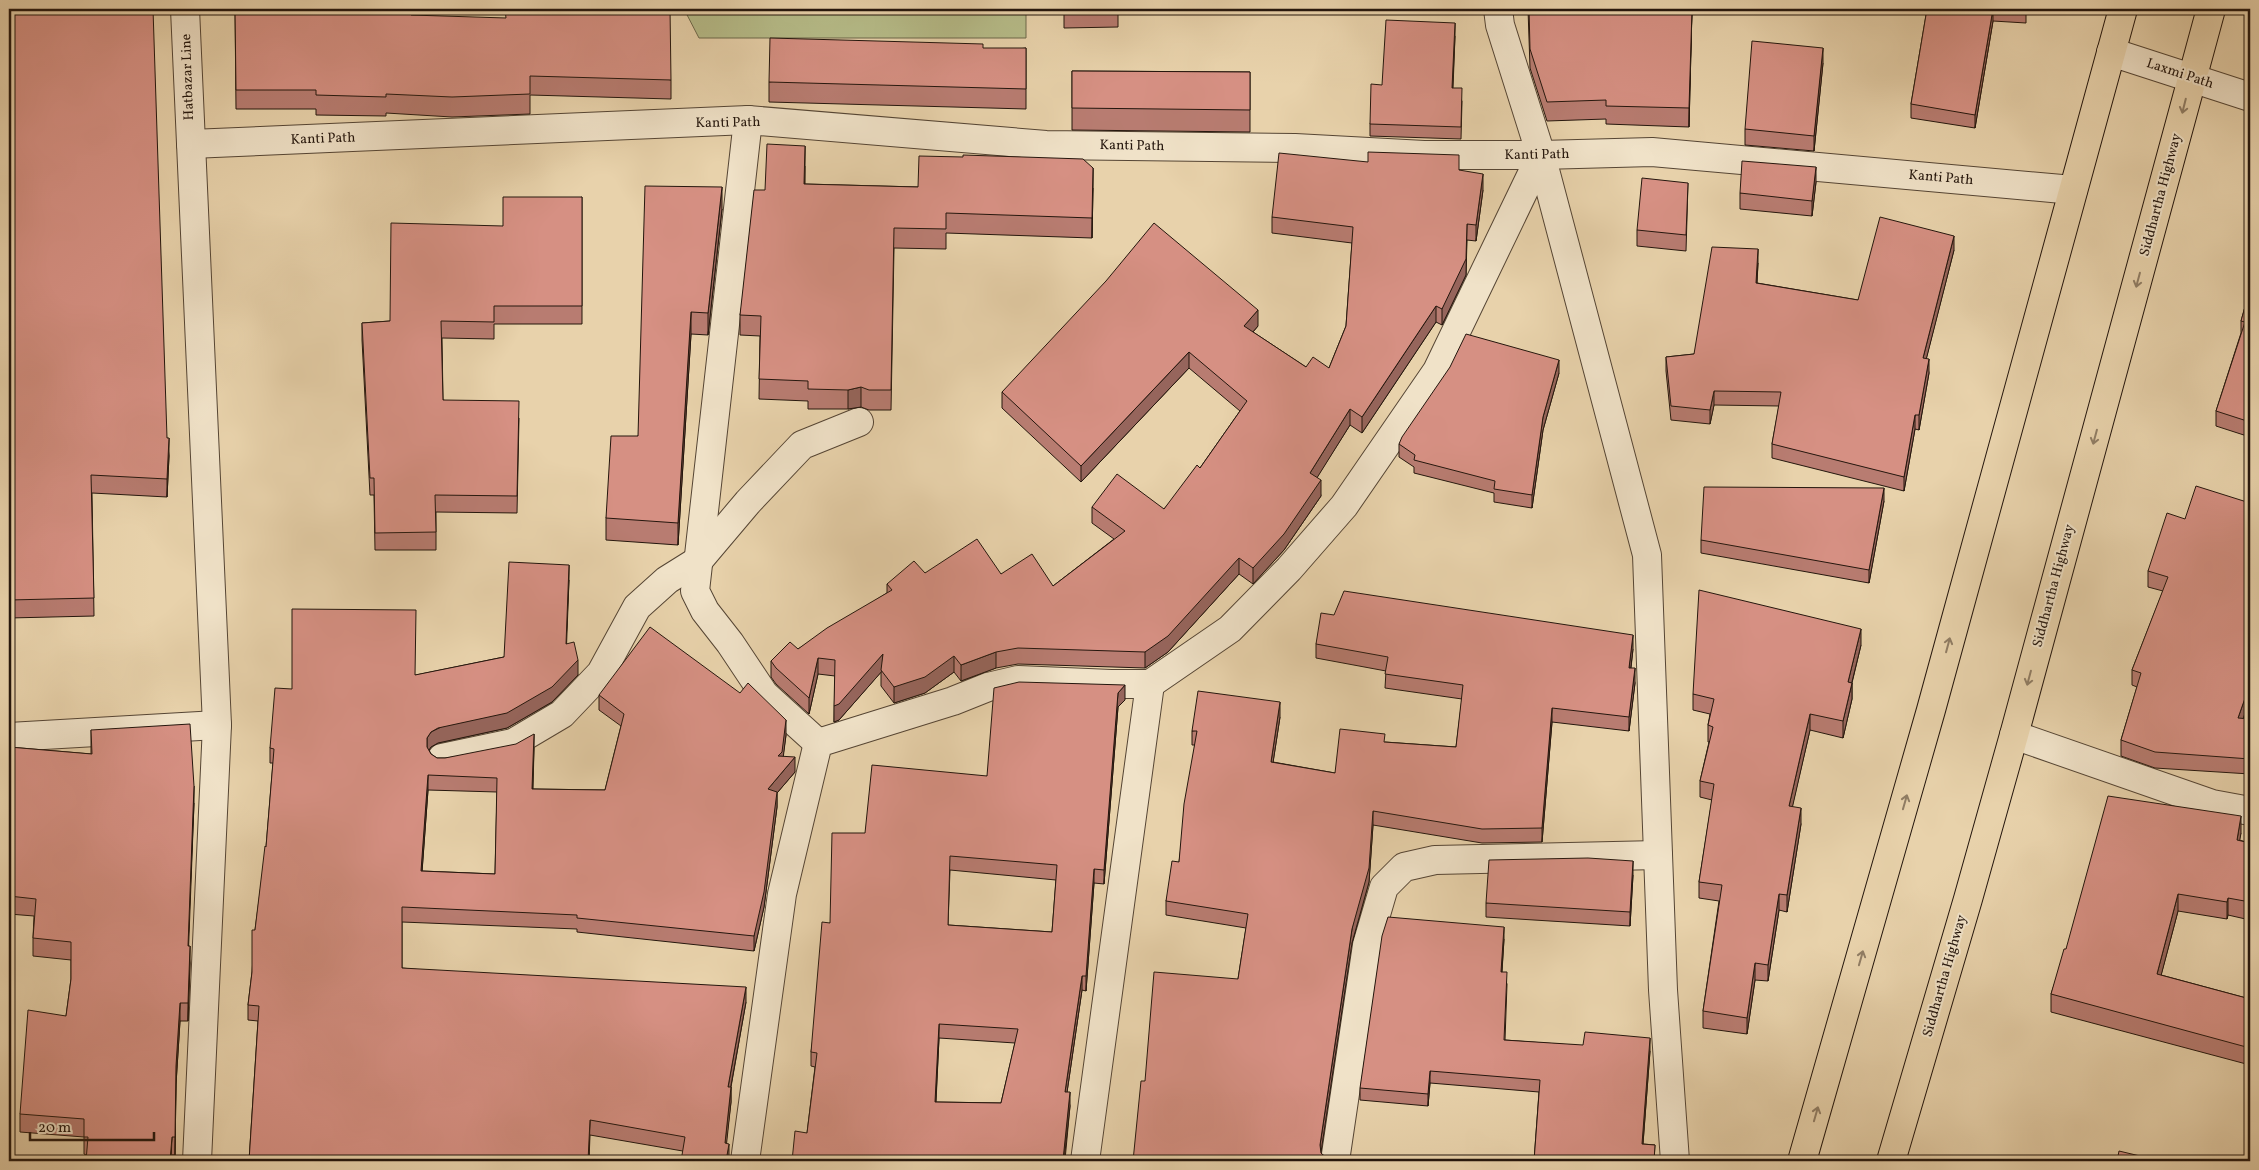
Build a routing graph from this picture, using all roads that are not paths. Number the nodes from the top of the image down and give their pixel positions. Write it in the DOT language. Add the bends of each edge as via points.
graph roads {
  1 [pos="185,9"];
  2 [pos="1498,9"];
  3 [pos="2122,9"];
  4 [pos="2211,9"];
  5 [pos="2111,52"];
  6 [pos="2191,78"];
  7 [pos="2250,97"];
  8 [pos="748,120"];
  9 [pos="191,144"];
  10 [pos="1541,155"];
  11 [pos="2073,190"];
  12 [pos="859,422"];
  13 [pos="699,560"];
  14 [pos="1150,684"];
  15 [pos="217,725"];
  16 [pos="2014,735"];
  17 [pos="9,737"];
  18 [pos="818,743"];
  19 [pos="442,758"];
  20 [pos="2250,811"];
  21 [pos="1658,855"];
  22 [pos="197,1161"];
  23 [pos="746,1161"];
  24 [pos="1085,1161"];
  25 [pos="1335,1161"];
  26 [pos="1675,1161"];
  27 [pos="1802,1161"];
  28 [pos="1891,1161"];
  1 -- 9 [label="street, Hatbazar Line"];
  2 -- 10 [label="street" via="1500,25"];
  3 -- 5 [label="highway"];
  4 -- 6 [label="highway, Siddhartha Highway"];
  5 -- 6 [label="street, Laxmi Path"];
  5 -- 11 [label="highway"];
  6 -- 7 [label="street, Laxmi Path"];
  6 -- 16 [label="highway, Siddhartha Highway, one-way"];
  8 -- 9 [label="street, Kanti Path"];
  8 -- 10 [label="street, Kanti Path" via="1046,145"];
  8 -- 13 [label="street"];
  9 -- 15 [label="street, Hatbazar Line"];
  10 -- 11 [label="street, Kanti Path" via="1652,152"];
  10 -- 14 [label="street" via="1437,371 1344,506 1290,569 1230,629"];
  10 -- 21 [label="street" via="1647,555"];
  27 -- 11 [label="highway, one-way" via="1882,885"];
  12 -- 13 [label="street" via="802,444"];
  13 -- 18 [label="street" via="695,591 705,612 764,694"];
  13 -- 19 [label="street" via="668,580 637,607 601,673 562,714 513,743"];
  14 -- 18 [label="street" via="1018,680"];
  14 -- 24 [label="street"];
  15 -- 17 [label="street"];
  15 -- 22 [label="street, Hatbazar Line"];
  16 -- 20 [label="street" via="2212,804"];
  16 -- 28 [label="highway, Siddhartha Highway"];
  18 -- 23 [label="street" via="782,894"];
  21 -- 25 [label="street" via="1435,860 1404,867 1384,887 1367,945"];
  21 -- 26 [label="street"];
}
